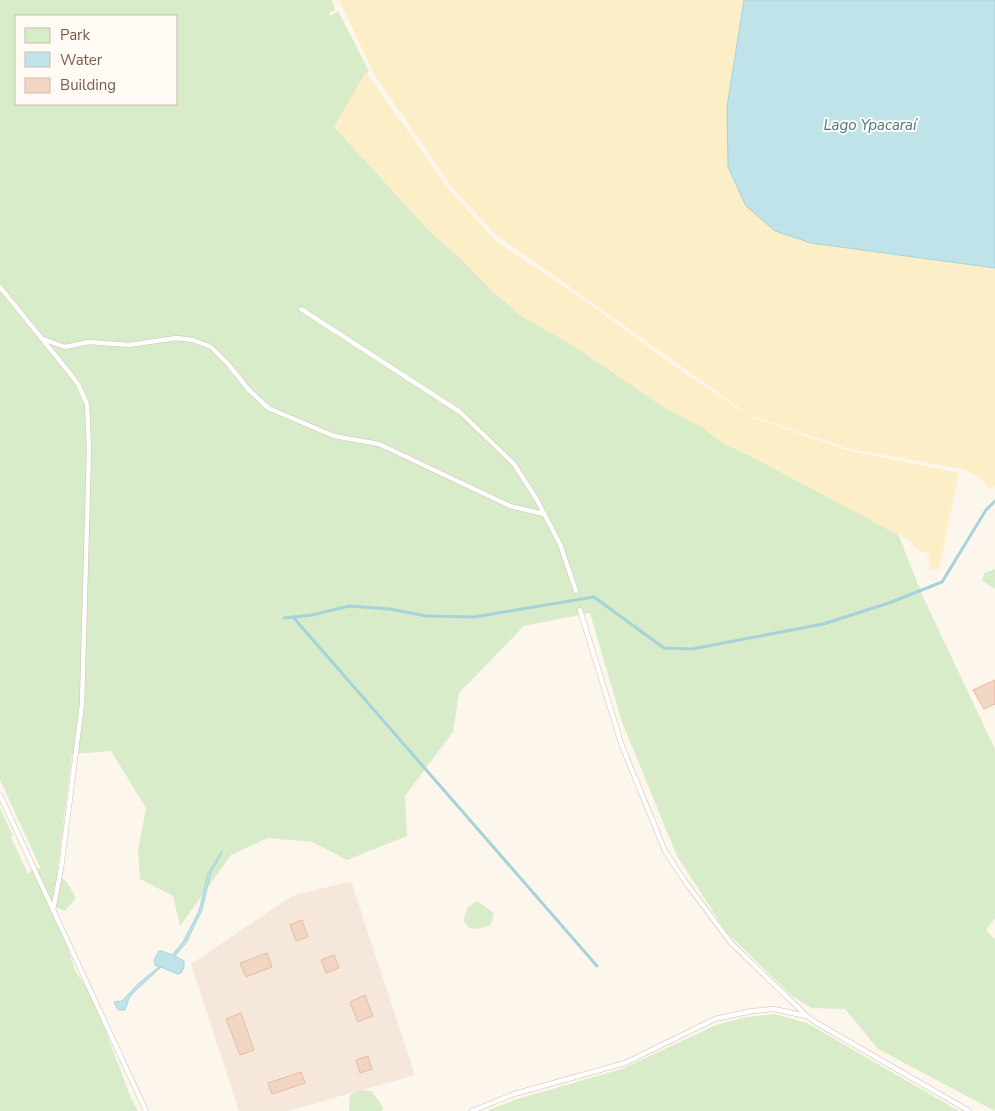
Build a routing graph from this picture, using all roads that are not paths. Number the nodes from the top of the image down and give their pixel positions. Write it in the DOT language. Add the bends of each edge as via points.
graph roads {
  1 [pos="0,287"];
  2 [pos="301,309"];
  3 [pos="42,338"];
  4 [pos="544,514"];
  5 [pos="576,591"];
  6 [pos="580,610"];
  7 [pos="0,794"];
  8 [pos="54,910"];
  9 [pos="807,1016"];
  10 [pos="146,1111"];
  11 [pos="472,1111"];
  12 [pos="969,1111"];
  1 -- 3 [label="lane"];
  2 -- 4 [label="lane" via="460,412 514,464"];
  3 -- 4 [label="lane" via="65,347 89,342 129,345 176,338 212,347 268,408 334,436 379,444 510,506"];
  3 -- 8 [label="lane" via="72,376 87,404 89,449 82,704"];
  4 -- 5 [label="lane" via="560,544"];
  6 -- 9 [label="lane" via="622,746 665,851 731,943"];
  7 -- 8 [label="lane"];
  8 -- 10 [label="lane"];
  9 -- 11 [label="lane" via="774,1009 715,1019 625,1063 514,1094"];
  9 -- 12 [label="lane"];
}
